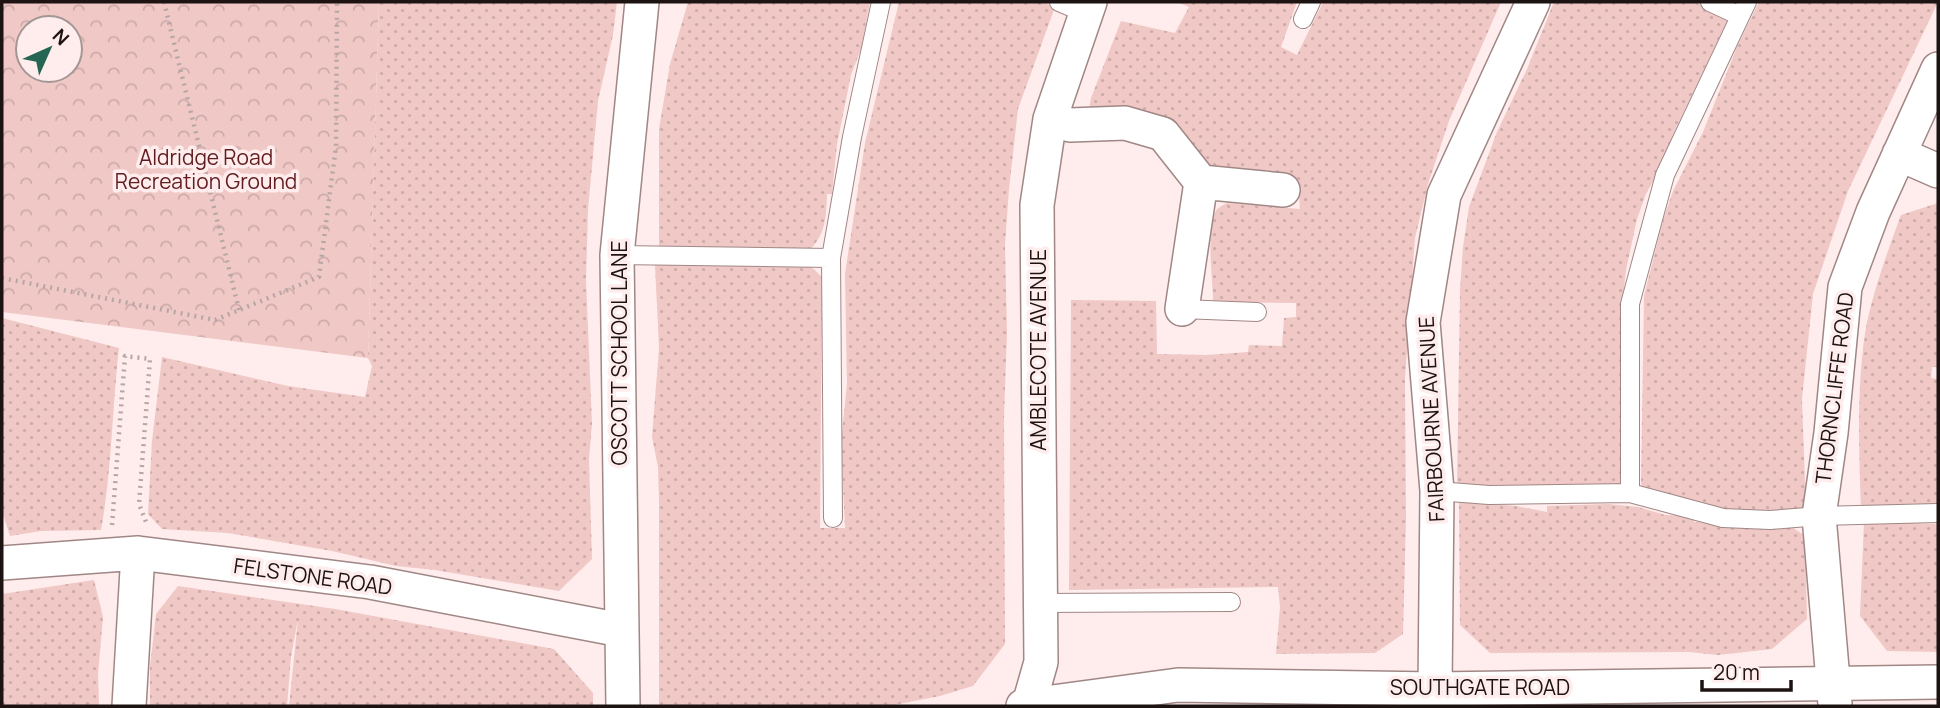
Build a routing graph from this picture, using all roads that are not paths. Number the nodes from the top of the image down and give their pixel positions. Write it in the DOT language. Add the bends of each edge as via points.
graph roads {
  1 [pos="642,2"];
  2 [pos="881,2"];
  3 [pos="1311,2"];
  4 [pos="1710,2"];
  5 [pos="1527,4"];
  6 [pos="1078,5"];
  7 [pos="1744,9"];
  8 [pos="1303,19"];
  9 [pos="1938,69"];
  10 [pos="1050,118"];
  11 [pos="1899,153"];
  12 [pos="1938,171"];
  13 [pos="1201,182"];
  14 [pos="1283,190"];
  15 [pos="617,255"];
  16 [pos="831,258"];
  17 [pos="1182,309"];
  18 [pos="1257,312"];
  19 [pos="1437,491"];
  20 [pos="1630,493"];
  21 [pos="1938,513"];
  22 [pos="1819,516"];
  23 [pos="833,518"];
  24 [pos="135,555"];
  25 [pos="2,561"];
  26 [pos="1231,602"];
  27 [pos="1040,603"];
  28 [pos="621,630"];
  29 [pos="1938,682"];
  30 [pos="1835,695"];
  31 [pos="1435,698"];
  32 [pos="129,706"];
  33 [pos="623,706"];
  34 [pos="1028,706"];
  1 -- 15 [label="street, OSCOTT SCHOOL LANE"];
  2 -- 16 [label="lane"];
  3 -- 8 [label="lane"];
  4 -- 7 [label="lane"];
  5 -- 19 [label="street, FAIRBOURNE AVENUE" via="1444,195 1423,322"];
  6 -- 10 [label="street, AMBLECOTE AVENUE"];
  7 -- 20 [label="lane" via="1665,175 1630,304"];
  9 -- 11 [label="street, THORNCLIFFE ROAD"];
  10 -- 13 [label="street" via="1070,125 1125,123 1163,134"];
  10 -- 27 [label="street, AMBLECOTE AVENUE" via="1037,205"];
  11 -- 12 [label="street"];
  11 -- 22 [label="street, THORNCLIFFE ROAD" via="1845,287"];
  13 -- 14 [label="street"];
  13 -- 17 [label="street"];
  15 -- 16 [label="lane"];
  15 -- 28 [label="street, OSCOTT SCHOOL LANE"];
  16 -- 23 [label="lane"];
  17 -- 18 [label="lane"];
  19 -- 20 [label="lane"];
  19 -- 31 [label="street, FAIRBOURNE AVENUE"];
  20 -- 22 [label="lane" via="1723,518"];
  21 -- 22 [label="lane"];
  22 -- 30 [label="street, THORNCLIFFE ROAD"];
  24 -- 25 [label="street, FELSTONE ROAD"];
  24 -- 28 [label="street, FELSTONE ROAD" via="370,582"];
  24 -- 32 [label="street"];
  26 -- 27 [label="lane"];
  27 -- 34 [label="street, AMBLECOTE AVENUE" via="1041,662"];
  28 -- 33 [label="street, OSCOTT SCHOOL LANE"];
  29 -- 30 [label="street, SOUTHGATE ROAD"];
  30 -- 31 [label="street, SOUTHGATE ROAD"];
  31 -- 34 [label="street, SOUTHGATE ROAD" via="1178,685"];
}
